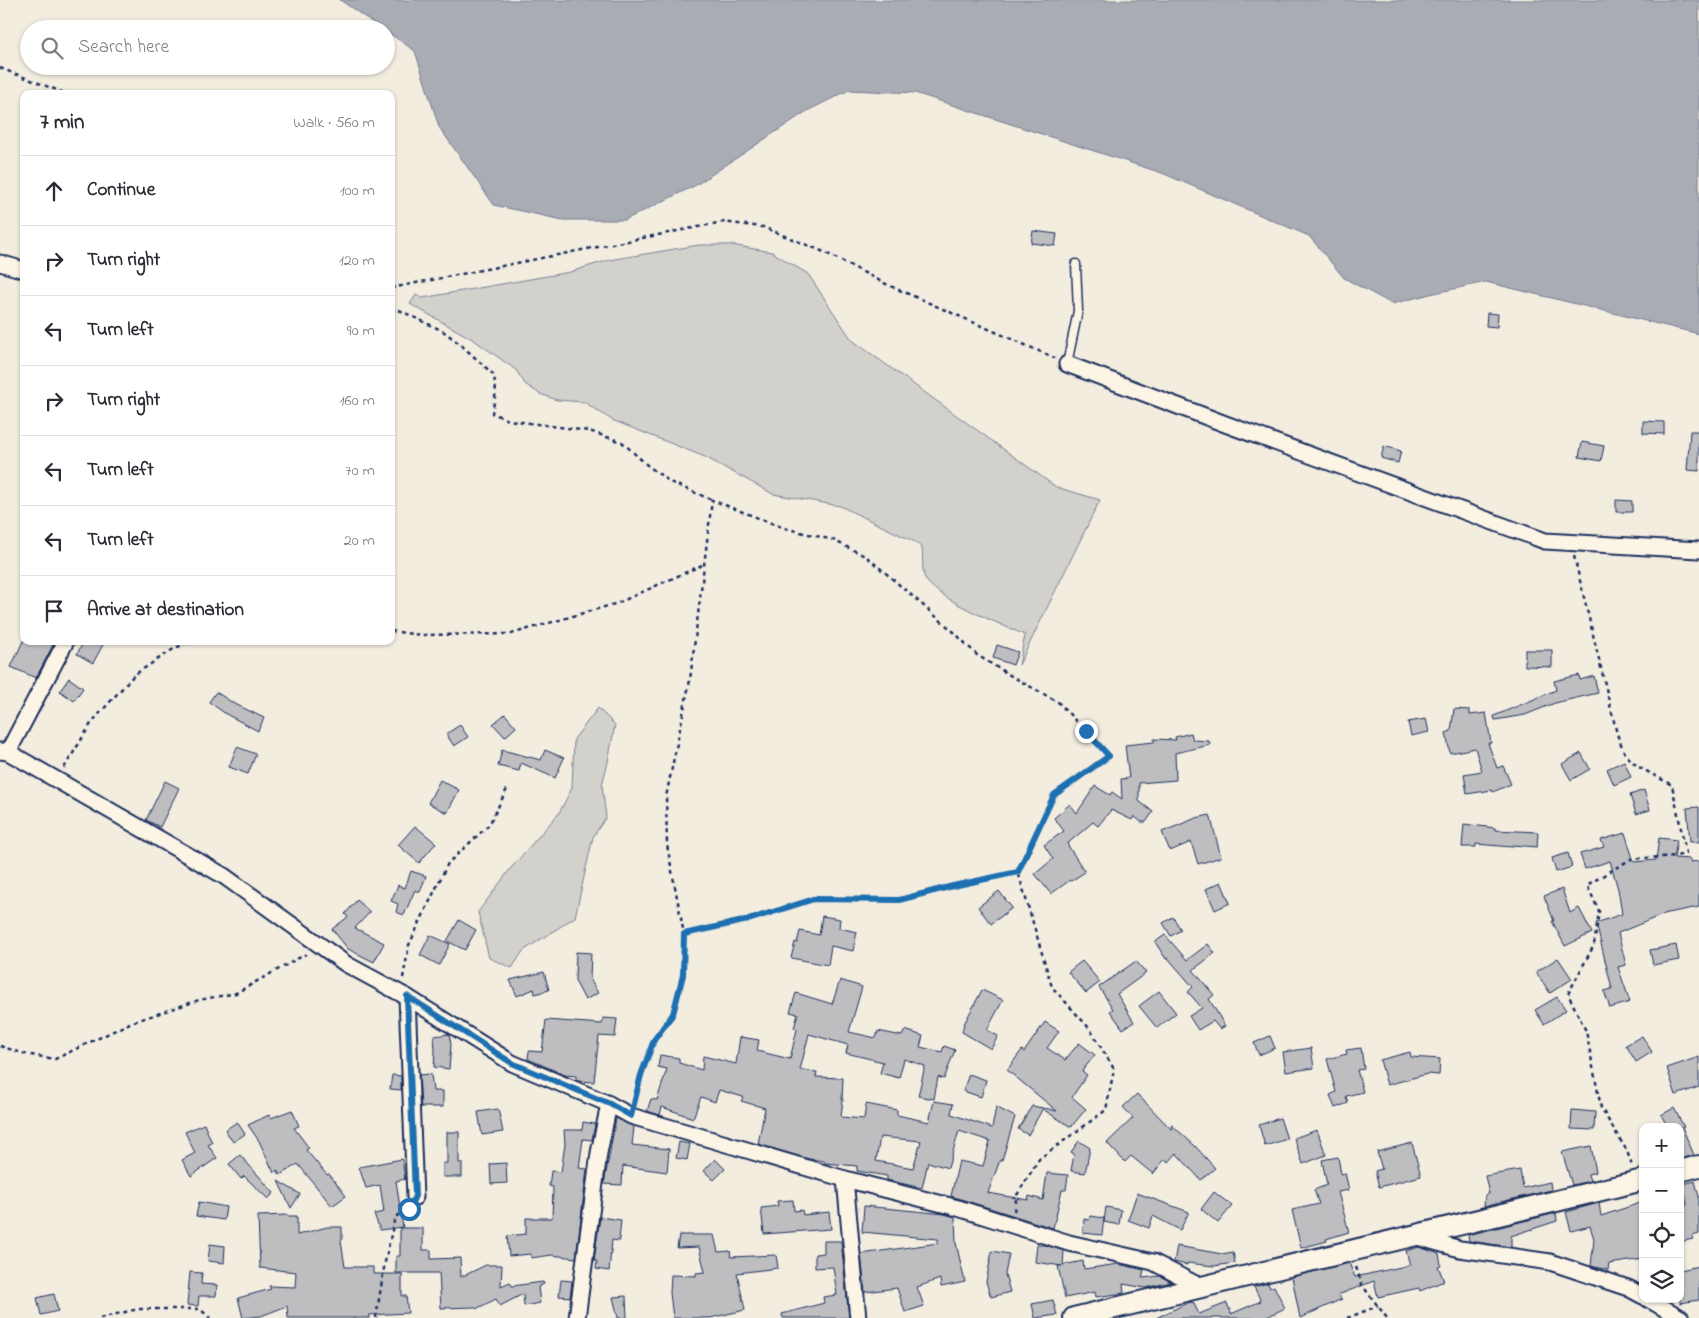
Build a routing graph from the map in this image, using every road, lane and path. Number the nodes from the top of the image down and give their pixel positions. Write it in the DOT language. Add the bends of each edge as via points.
graph roads {
  1 [pos="0,68"];
  2 [pos="57,90"];
  3 [pos="0,263"];
  4 [pos="1076,264"];
  5 [pos="20,269"];
  6 [pos="395,287"];
  7 [pos="395,310"];
  8 [pos="1067,364"];
  9 [pos="712,500"];
  10 [pos="1570,543"];
  11 [pos="1699,550"];
  12 [pos="702,565"];
  13 [pos="395,632"];
  14 [pos="64,645"];
  15 [pos="182,645"];
  16 [pos="4,751"];
  17 [pos="56,779"];
  18 [pos="507,789"];
  19 [pos="1018,872"];
  20 [pos="684,934"];
  21 [pos="320,945"];
  22 [pos="404,995"];
  23 [pos="0,1046"];
  24 [pos="610,1104"];
  25 [pos="631,1116"];
  26 [pos="1699,1166"];
  27 [pos="1684,1170"];
  28 [pos="845,1179"];
  29 [pos="1639,1179"];
  30 [pos="1639,1181"];
  31 [pos="415,1196"];
  32 [pos="1010,1225"];
  33 [pos="1414,1236"];
  34 [pos="1350,1252"];
  35 [pos="1201,1287"];
  36 [pos="1639,1294"];
  37 [pos="1655,1303"];
  38 [pos="1378,1306"];
  39 [pos="100,1318"];
  40 [pos="210,1318"];
  41 [pos="376,1318"];
  42 [pos="577,1318"];
  43 [pos="858,1318"];
  44 [pos="1074,1318"];
  45 [pos="1347,1318"];
  46 [pos="1387,1318"];
  47 [pos="1681,1318"];
  1 -- 2 [label="path"];
  3 -- 5 [label="street"];
  4 -- 8 [label="lane" via="1078,311"];
  6 -- 8 [label="path" via="724,222 763,226"];
  7 -- 9 [label="path" via="443,331 494,375 496,392 492,413 508,420 589,431 622,442 670,482"];
  8 -- 10 [label="street" via="1545,541"];
  9 -- 12 [label="path"];
  9 -- 19 [label="path" via="784,528 833,540 867,557 977,655 1058,702 1109,756 1054,795"];
  10 -- 11 [label="street"];
  10 -- 29 [label="path" via="1617,734 1625,754 1637,766 1672,786 1686,853 1631,859 1587,885 1599,912 1594,945 1568,994 1586,1031 1600,1108"];
  12 -- 13 [label="path" via="618,602 511,634 420,635"];
  12 -- 20 [label="path" via="690,680 666,797 667,845"];
  14 -- 16 [label="street"];
  15 -- 17 [label="path" via="134,675 92,722"];
  16 -- 17 [label="street"];
  17 -- 21 [label="street" via="224,876"];
  18 -- 22 [label="path" via="489,825 448,863 409,945 403,972"];
  19 -- 20 [label="path" via="899,900 814,899 748,920"];
  19 -- 32 [label="path" via="1052,987 1090,1029 1114,1069 1106,1110 1038,1159 1017,1195"];
  20 -- 25 [label="path" via="683,975 673,1014 654,1040"];
  21 -- 22 [label="street" via="346,964"];
  21 -- 23 [label="path" via="236,993 199,1000 130,1023 55,1059"];
  22 -- 24 [label="street" via="512,1063"];
  22 -- 31 [label="street"];
  24 -- 25 [label="street"];
  24 -- 42 [label="street" via="599,1153"];
  25 -- 28 [label="street"];
  26 -- 27 [label="street"];
  28 -- 32 [label="street"];
  28 -- 43 [label="street"];
  30 -- 33 [label="street"];
  31 -- 41 [label="path" via="409,1209 395,1217"];
  32 -- 35 [label="street" via="1069,1243 1153,1262"];
  33 -- 34 [label="street"];
  33 -- 36 [label="street" via="1460,1249 1550,1262"];
  34 -- 35 [label="street"];
  34 -- 38 [label="path" via="1362,1285"];
  35 -- 44 [label="street"];
  37 -- 47 [label="street"];
  38 -- 45 [label="path"];
  38 -- 46 [label="path"];
  39 -- 40 [label="path" via="138,1309 200,1309"];
}
